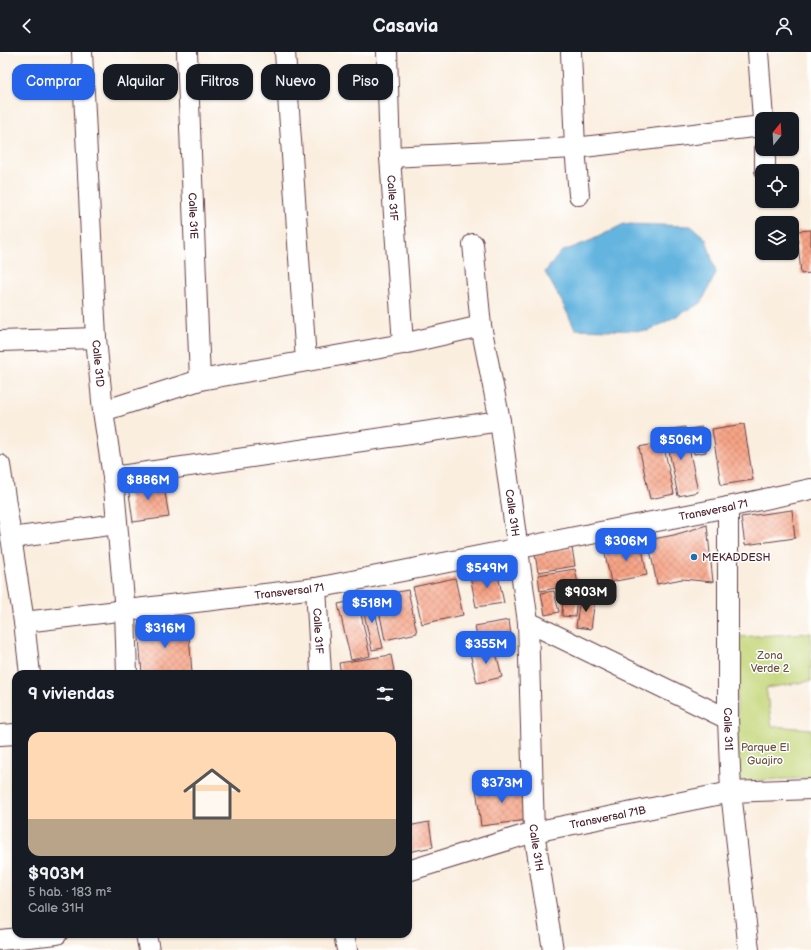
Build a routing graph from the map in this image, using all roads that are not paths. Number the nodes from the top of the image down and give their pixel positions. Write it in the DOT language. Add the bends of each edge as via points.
graph roads {
  1 [pos="82,52"];
  2 [pos="187,52"];
  3 [pos="285,52"];
  4 [pos="387,52"];
  5 [pos="571,52"];
  6 [pos="758,52"];
  7 [pos="762,112"];
  8 [pos="755,127"];
  9 [pos="575,148"];
  10 [pos="390,157"];
  11 [pos="579,195"];
  12 [pos="473,244"];
  13 [pos="481,326"];
  14 [pos="96,338"];
  15 [pos="0,341"];
  16 [pos="403,344"];
  17 [pos="306,361"];
  18 [pos="200,380"];
  19 [pos="103,411"];
  20 [pos="500,421"];
  21 [pos="0,465"];
  22 [pos="113,477"];
  23 [pos="811,489"];
  24 [pos="728,507"];
  25 [pos="117,524"];
  26 [pos="11,538"];
  27 [pos="517,548"];
  28 [pos="316,588"];
  29 [pos="125,610"];
  30 [pos="24,622"];
  31 [pos="528,622"];
  32 [pos="30,670"];
  33 [pos="127,670"];
  34 [pos="321,670"];
  35 [pos="728,718"];
  36 [pos="12,734"];
  37 [pos="0,735"];
  38 [pos="811,789"];
  39 [pos="731,792"];
  40 [pos="534,832"];
  41 [pos="412,870"];
  42 [pos="19,938"];
  43 [pos="147,938"];
  44 [pos="345,938"];
  45 [pos="0,940"];
  46 [pos="149,950"];
  47 [pos="347,950"];
  48 [pos="553,950"];
  49 [pos="749,950"];
  1 -- 14 [label="street, Calle 31D"];
  2 -- 18 [label="street, Calle 31E"];
  3 -- 17 [label="street"];
  4 -- 10 [label="street, Calle 31F"];
  5 -- 9 [label="street"];
  6 -- 7 [label="street"];
  8 -- 9 [label="street"];
  9 -- 10 [label="street"];
  9 -- 11 [label="street"];
  10 -- 16 [label="street, Calle 31F"];
  12 -- 13 [label="street, Calle 31H"];
  13 -- 16 [label="street"];
  13 -- 20 [label="street, Calle 31H"];
  14 -- 15 [label="street"];
  14 -- 19 [label="street, Calle 31D"];
  16 -- 17 [label="street"];
  17 -- 18 [label="street"];
  18 -- 19 [label="street"];
  19 -- 22 [label="street, Calle 31D"];
  20 -- 22 [label="street"];
  20 -- 27 [label="street, Calle 31H"];
  21 -- 26 [label="street"];
  22 -- 25 [label="street, Calle 31D"];
  23 -- 24 [label="street, Transversal 71"];
  24 -- 27 [label="street, Transversal 71"];
  24 -- 35 [label="street, Calle 31I"];
  25 -- 26 [label="street"];
  25 -- 29 [label="street, Calle 31D"];
  26 -- 30 [label="street"];
  27 -- 28 [label="street, Transversal 71"];
  27 -- 31 [label="street, Calle 31H"];
  28 -- 29 [label="street, Transversal 71"];
  28 -- 34 [label="street, Calle 31F"];
  29 -- 30 [label="street, Transversal 71"];
  29 -- 33 [label="street, Calle 31D"];
  30 -- 32 [label="street"];
  31 -- 35 [label="street"];
  31 -- 40 [label="street, Calle 31H"];
  35 -- 39 [label="street, Calle 31I"];
  36 -- 37 [label="street"];
  38 -- 39 [label="street, Transversal 71B"];
  39 -- 40 [label="street, Transversal 71B"];
  39 -- 49 [label="street, Calle 31I"];
  40 -- 41 [label="street, Transversal 71B"];
  40 -- 48 [label="street, Calle 31H"];
  42 -- 45 [label="street"];
  43 -- 46 [label="street"];
  44 -- 47 [label="street"];
}
